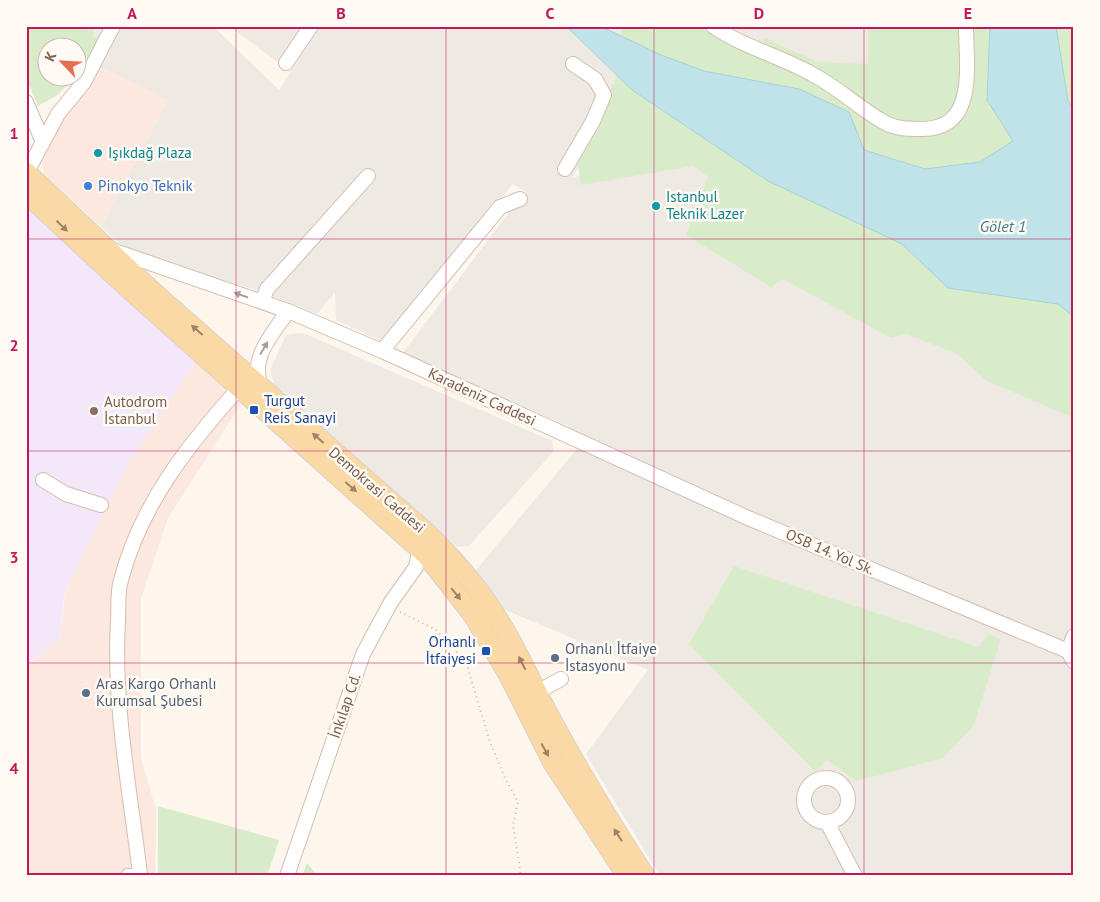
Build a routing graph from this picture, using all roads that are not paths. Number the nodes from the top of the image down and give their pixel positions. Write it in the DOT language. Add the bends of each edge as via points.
graph roads {
  1 [pos="113,26"];
  2 [pos="311,26"];
  3 [pos="713,26"];
  4 [pos="966,26"];
  5 [pos="286,63"];
  6 [pos="573,64"];
  7 [pos="26,102"];
  8 [pos="43,142"];
  9 [pos="564,169"];
  10 [pos="27,172"];
  11 [pos="368,176"];
  12 [pos="26,192"];
  13 [pos="520,198"];
  14 [pos="102,243"];
  15 [pos="182,274"];
  16 [pos="152,290"];
  17 [pos="262,302"];
  18 [pos="288,311"];
  19 [pos="159,315"];
  20 [pos="382,351"];
  21 [pos="240,388"];
  22 [pos="263,389"];
  23 [pos="582,443"];
  24 [pos="43,480"];
  25 [pos="101,505"];
  26 [pos="417,545"];
  27 [pos="458,565"];
  28 [pos="442,576"];
  29 [pos="408,577"];
  30 [pos="1074,636"];
  31 [pos="1072,656"];
  32 [pos="561,678"];
  33 [pos="537,692"];
  34 [pos="528,717"];
  35 [pos="827,822"];
  36 [pos="128,876"];
  37 [pos="287,876"];
  38 [pos="627,876"];
  39 [pos="645,876"];
  40 [pos="855,876"];
  1 -- 8 [label="street" via="84,82 58,114"];
  2 -- 5 [label="street"];
  3 -- 4 [label="street" via="813,74 883,122 899,129 928,129 950,124 962,107 966,85"];
  6 -- 9 [label="street" via="595,78 604,95 593,121"];
  7 -- 8 [label="street"];
  8 -- 10 [label="street"];
  10 -- 14 [label="main road, Demokrasi Caddesi"];
  11 -- 17 [label="street" via="267,290"];
  12 -- 19 [label="main road, Demokrasi Caddesi, one-way"];
  13 -- 20 [label="street" via="500,207"];
  14 -- 15 [label="street, Karadeniz Caddesi" via="125,256"];
  14 -- 16 [label="main road, Demokrasi Caddesi"];
  15 -- 16 [label="street, Karadeniz Caddesi" via="163,275"];
  17 -- 15 [label="street, Karadeniz Caddesi, one-way"];
  16 -- 19 [label="street" via="151,302"];
  22 -- 16 [label="main road, Demokrasi Caddesi, one-way"];
  17 -- 18 [label="street, Karadeniz Caddesi"];
  18 -- 20 [label="street, Karadeniz Caddesi"];
  22 -- 18 [label="street, one-way" via="256,372 258,361"];
  19 -- 21 [label="main road, Demokrasi Caddesi"];
  20 -- 23 [label="street, Karadeniz Caddesi"];
  21 -- 26 [label="main road, Demokrasi Caddesi, one-way"];
  21 -- 36 [label="street" via="197,434 159,490 138,530 120,581 117,681 140,874"];
  27 -- 22 [label="main road, Demokrasi Caddesi, one-way" via="429,535"];
  23 -- 31 [label="street, OSB 14. Yol Sk." via="748,518"];
  24 -- 25 [label="street" via="66,494"];
  26 -- 27 [label="main road" via="441,562"];
  26 -- 28 [label="main road, Demokrasi Caddesi"];
  26 -- 29 [label="street, İnkılap Cd." via="418,560"];
  33 -- 27 [label="main road, Demokrasi Caddesi, one-way" via="506,631"];
  28 -- 29 [label="street" via="430,568 423,568"];
  28 -- 34 [label="main road, Demokrasi Caddesi, one-way" via="474,615"];
  29 -- 37 [label="street, İnkılap Cd." via="388,606 363,654"];
  30 -- 31 [label="street"];
  32 -- 33 [label="street"];
  33 -- 34 [label="main road"];
  39 -- 33 [label="main road, Demokrasi Caddesi, one-way"];
  34 -- 38 [label="main road, Demokrasi Caddesi, one-way" via="552,763"];
  35 -- 40 [label="street"];
}
